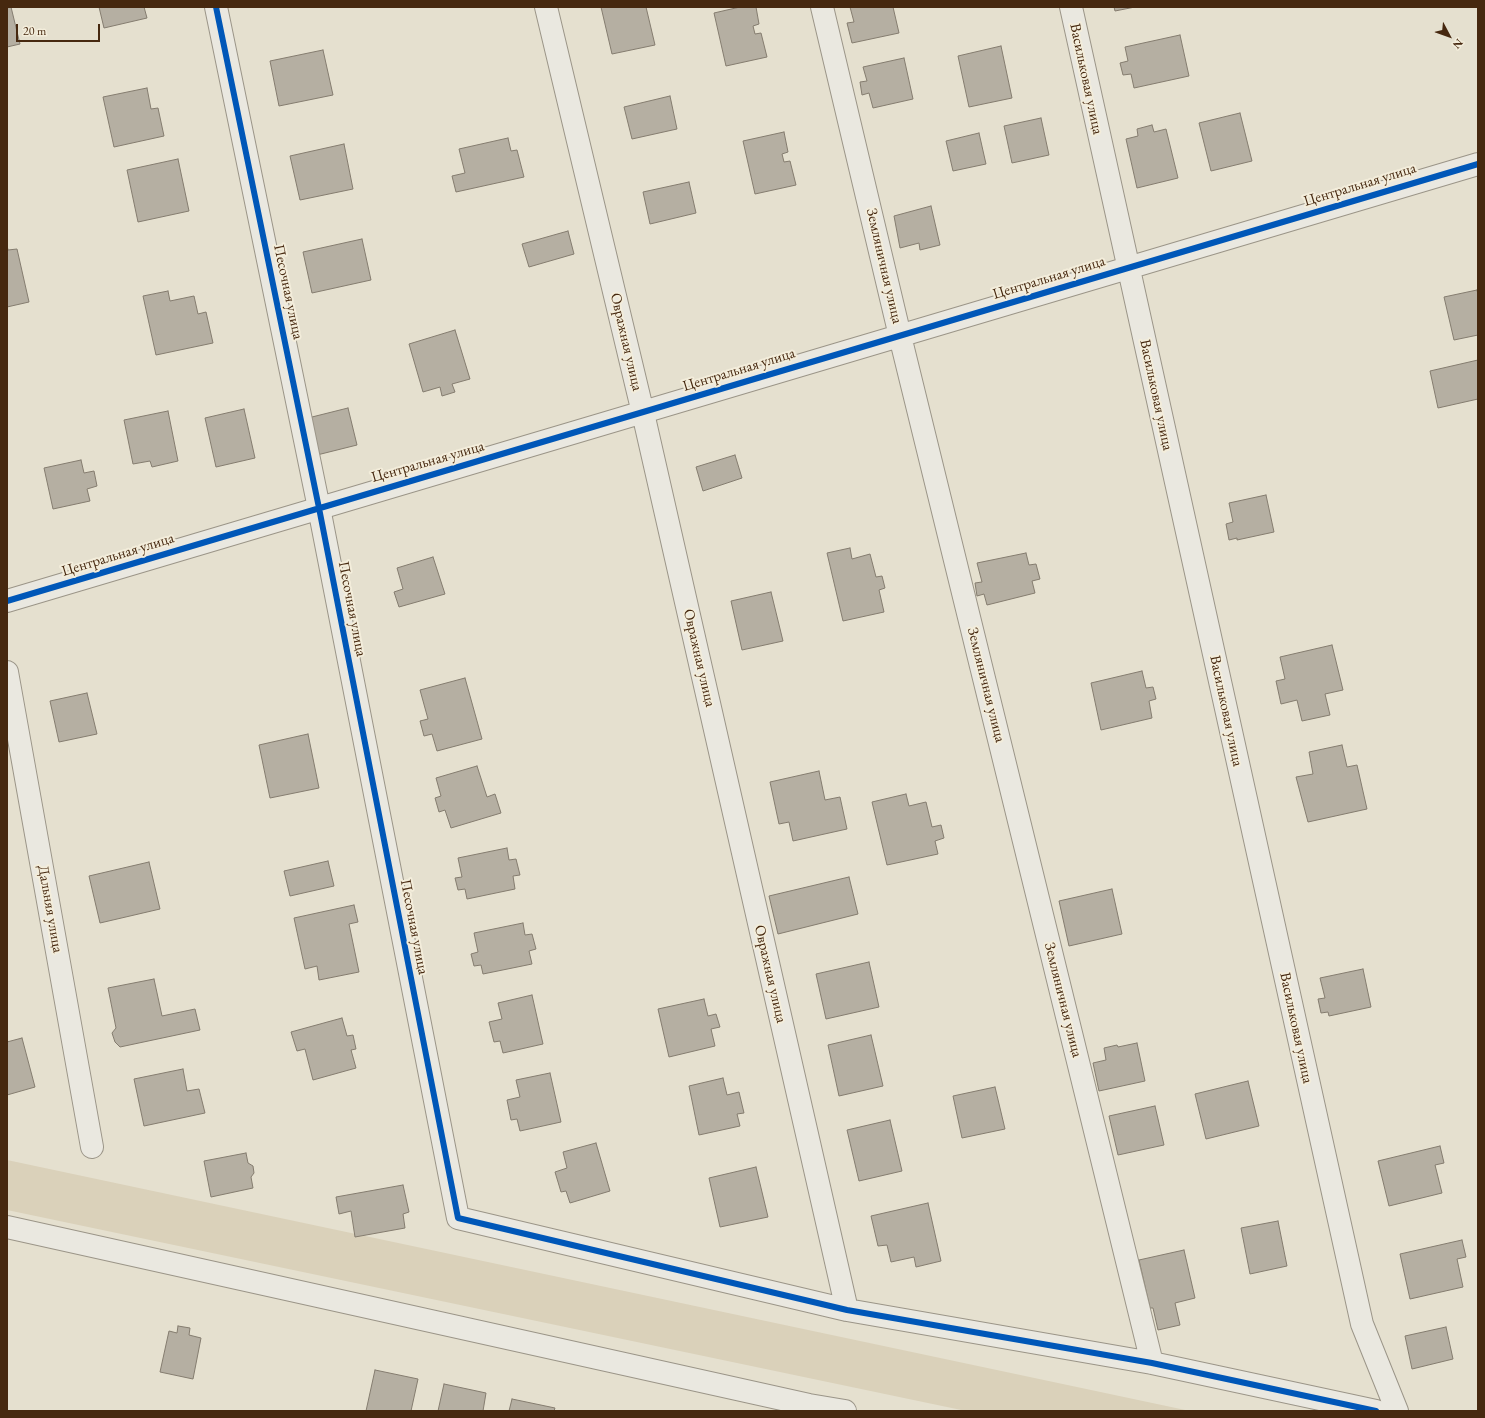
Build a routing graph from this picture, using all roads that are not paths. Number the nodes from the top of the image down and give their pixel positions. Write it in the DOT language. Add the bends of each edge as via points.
graph roads {
  1 [pos="216,7"];
  2 [pos="546,7"];
  3 [pos="822,7"];
  4 [pos="1071,7"];
  5 [pos="1478,164"];
  6 [pos="1128,268"];
  7 [pos="900,336"];
  8 [pos="643,413"];
  9 [pos="319,508"];
  10 [pos="7,601"];
  11 [pos="7,672"];
  12 [pos="92,1147"];
  13 [pos="7,1228"];
  14 [pos="846,1310"];
  15 [pos="1152,1363"];
  16 [pos="808,1408"];
  17 [pos="845,1411"];
  18 [pos="1376,1411"];
  19 [pos="1397,1411"];
  1 -- 9 [label="street, Песочная улица"];
  2 -- 8 [label="street, Овражная улица"];
  3 -- 7 [label="street, Земляничная улица"];
  4 -- 6 [label="street, Васильковая улица"];
  5 -- 6 [label="street, Центральная улица"];
  6 -- 7 [label="street, Центральная улица"];
  6 -- 19 [label="street, Васильковая улица" via="1362,1324"];
  7 -- 8 [label="street, Центральная улица"];
  7 -- 15 [label="street, Земляничная улица"];
  8 -- 9 [label="street, Центральная улица"];
  8 -- 14 [label="street, Овражная улица"];
  9 -- 10 [label="street, Центральная улица"];
  9 -- 14 [label="street, Песочная улица" via="458,1218"];
  11 -- 12 [label="street, Дальняя улица"];
  13 -- 16 [label="street"];
  14 -- 15 [label="street"];
  15 -- 18 [label="street"];
  16 -- 17 [label="street"];
}
